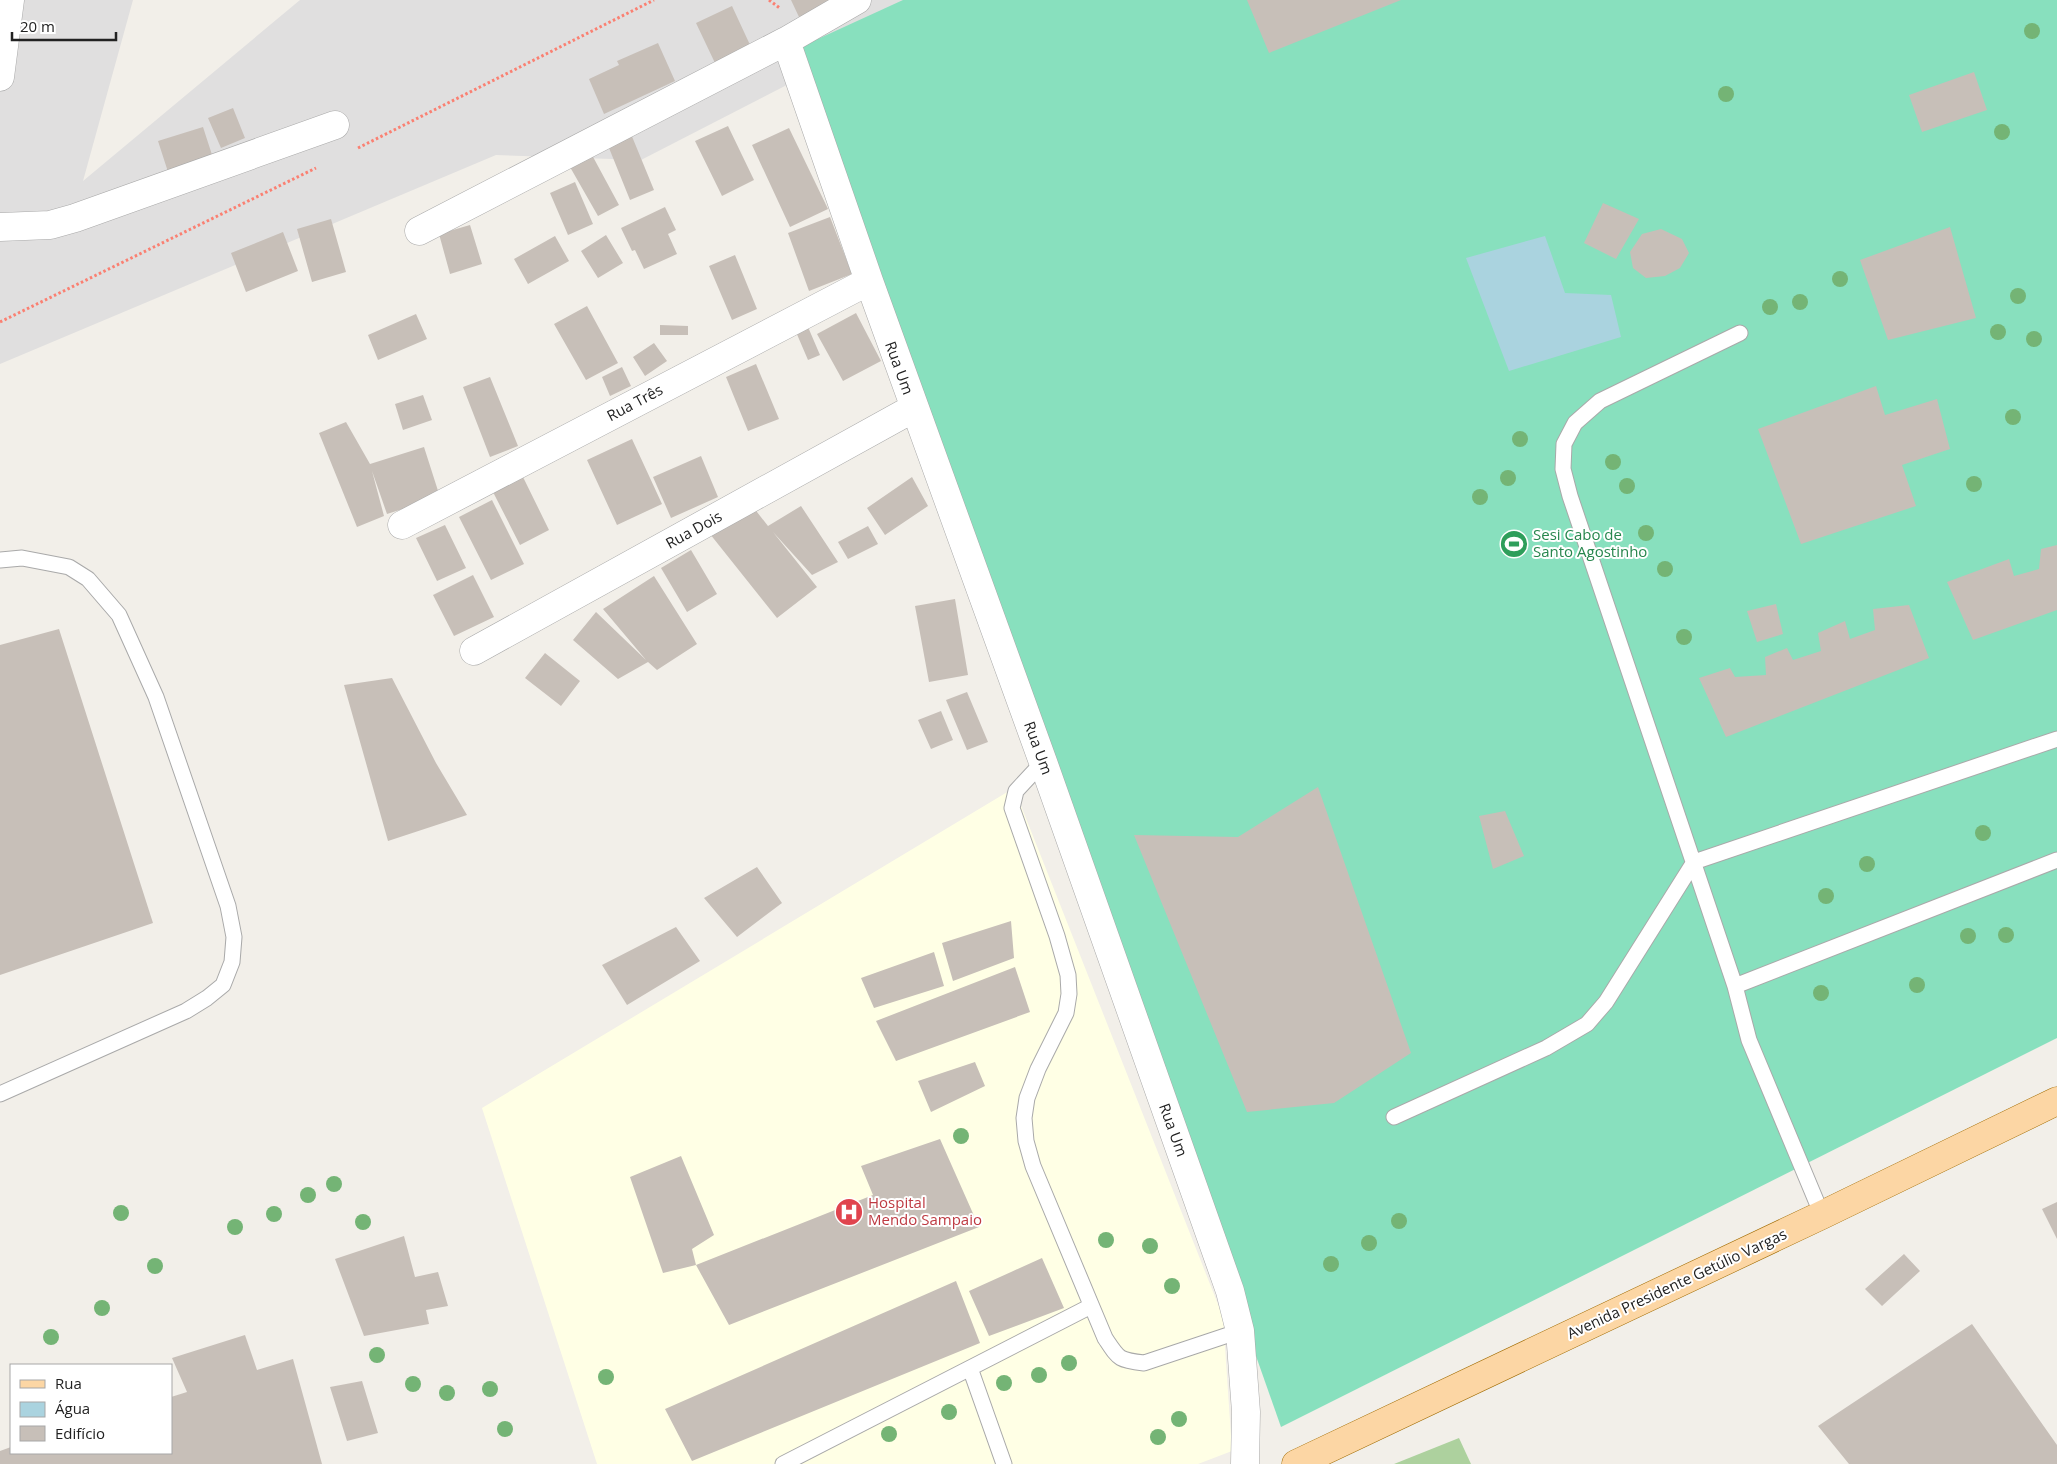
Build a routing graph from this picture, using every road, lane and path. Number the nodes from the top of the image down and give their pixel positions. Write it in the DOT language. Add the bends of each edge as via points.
graph roads {
  1 [pos="10,0"];
  2 [pos="858,0"];
  3 [pos="786,42"];
  4 [pos="0,77"];
  5 [pos="335,125"];
  6 [pos="0,227"];
  7 [pos="419,231"];
  8 [pos="869,281"];
  9 [pos="1740,332"];
  10 [pos="914,408"];
  11 [pos="402,526"];
  12 [pos="0,560"];
  13 [pos="474,651"];
  14 [pos="2057,739"];
  15 [pos="1043,762"];
  16 [pos="2057,860"];
  17 [pos="1694,862"];
  18 [pos="1736,986"];
  19 [pos="0,1094"];
  20 [pos="2057,1101"];
  21 [pos="1394,1117"];
  22 [pos="1822,1215"];
  23 [pos="1091,1306"];
  24 [pos="1240,1331"];
  25 [pos="970,1368"];
  26 [pos="1002,1463"];
  27 [pos="783,1464"];
  28 [pos="1245,1464"];
  29 [pos="1296,1464"];
  1 -- 4 [label="street"];
  2 -- 3 [label="street"];
  3 -- 7 [label="street"];
  3 -- 8 [label="street, Rua Um"];
  5 -- 6 [label="street" via="75,218 50,225"];
  8 -- 10 [label="street, Rua Um"];
  8 -- 11 [label="street, Rua Três"];
  9 -- 17 [label="lane" via="1600,401 1575,423 1564,444 1563,469 1570,496"];
  10 -- 13 [label="street, Rua Dois"];
  10 -- 15 [label="street, Rua Um"];
  12 -- 19 [label="lane" via="22,558 68,567 88,579 119,615 156,697 228,906 234,937 232,962 223,985 207,998 186,1011"];
  14 -- 17 [label="lane"];
  15 -- 23 [label="lane" via="1016,791 1012,808 1057,936 1068,975 1069,994 1066,1013 1027,1098 1024,1118 1026,1141 1033,1166"];
  15 -- 24 [label="street, Rua Um" via="1230,1291"];
  16 -- 18 [label="lane"];
  17 -- 18 [label="lane"];
  17 -- 21 [label="lane" via="1615,987 1586,1024 1546,1048"];
  18 -- 22 [label="lane" via="1749,1040"];
  20 -- 22 [label="main road, Avenida Presidente Getúlio Vargas"];
  22 -- 29 [label="main road, Avenida Presidente Getúlio Vargas"];
  23 -- 24 [label="lane" via="1118,1358 1127,1361 1144,1363"];
  23 -- 25 [label="lane"];
  24 -- 28 [label="street, Rua Um" via="1246,1412"];
  25 -- 26 [label="lane"];
  25 -- 27 [label="lane"];
}
